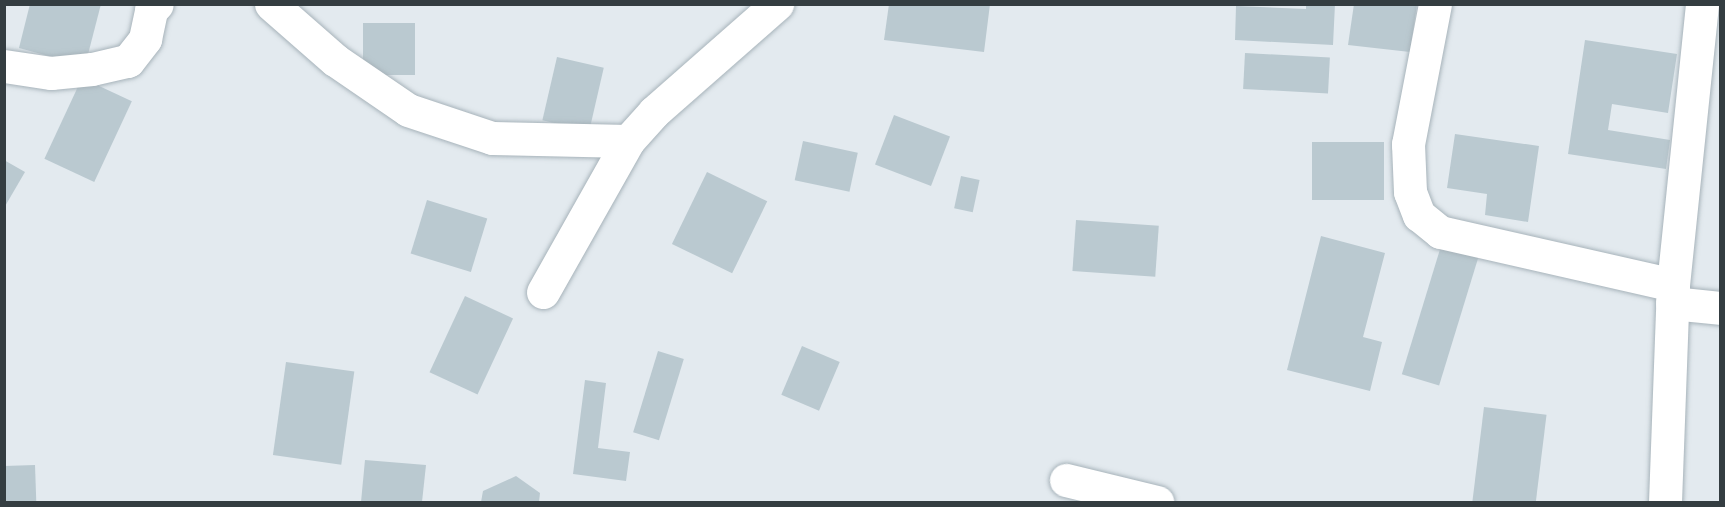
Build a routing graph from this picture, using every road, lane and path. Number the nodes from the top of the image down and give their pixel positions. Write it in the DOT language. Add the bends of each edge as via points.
graph roads {
  1 [pos="157,4"];
  2 [pos="271,4"];
  3 [pos="777,4"];
  4 [pos="1435,4"];
  5 [pos="1702,4"];
  6 [pos="4,66"];
  7 [pos="628,141"];
  8 [pos="543,292"];
  9 [pos="1672,294"];
  10 [pos="1720,308"];
  11 [pos="1066,480"];
  12 [pos="1157,502"];
  13 [pos="1665,502"];
  1 -- 6 [label="street" via="151,10 145,39 128,61 51,73"];
  2 -- 7 [label="street" via="335,60 408,110 492,138"];
  3 -- 7 [label="street" via="654,112"];
  4 -- 9 [label="street" via="1408,144 1410,192 1419,215 1440,232"];
  5 -- 9 [label="street"];
  7 -- 8 [label="street"];
  9 -- 10 [label="street"];
  9 -- 13 [label="street"];
  11 -- 12 [label="street"];
}
